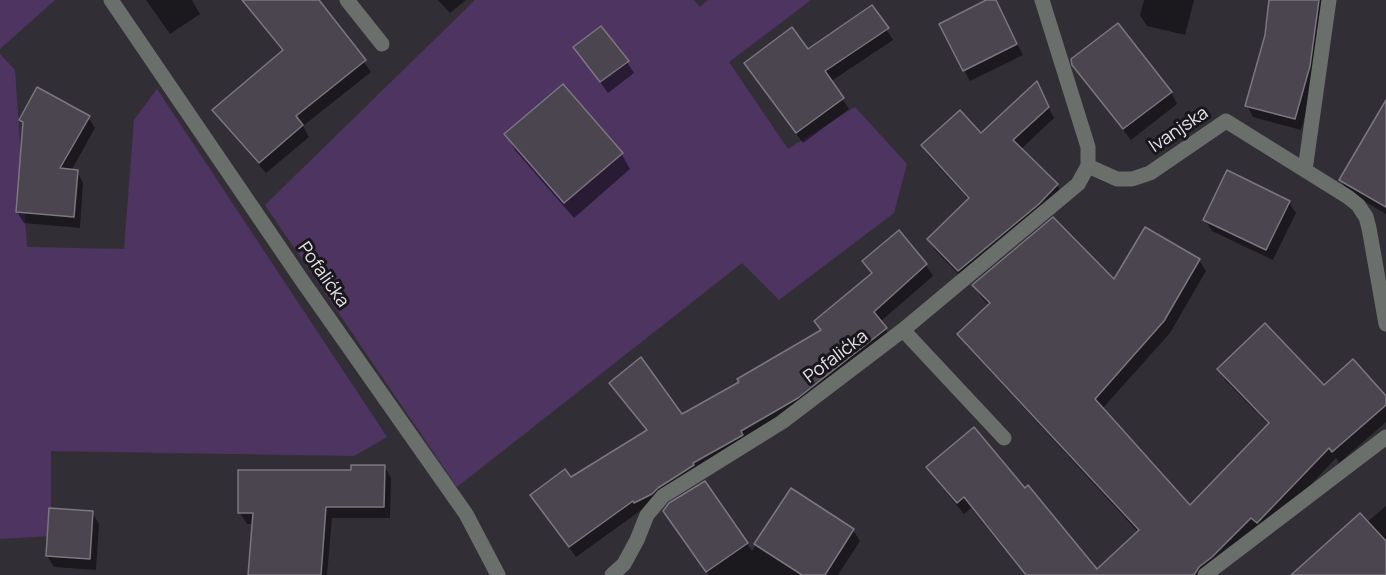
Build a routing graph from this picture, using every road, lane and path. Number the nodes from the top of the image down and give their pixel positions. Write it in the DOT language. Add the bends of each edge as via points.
graph roads {
  1 [pos="111,0"];
  2 [pos="348,0"];
  3 [pos="1042,0"];
  4 [pos="1329,0"];
  5 [pos="382,44"];
  6 [pos="1088,166"];
  7 [pos="1305,170"];
  8 [pos="1386,324"];
  9 [pos="903,330"];
  10 [pos="1386,437"];
  11 [pos="1004,438"];
  12 [pos="498,575"];
  13 [pos="612,575"];
  14 [pos="1205,575"];
  1 -- 12 [label="street, Pofalićka" via="466,514"];
  2 -- 5 [label="street"];
  3 -- 6 [label="street" via="1088,147"];
  4 -- 7 [label="street"];
  6 -- 7 [label="street, Ivanjska" via="1117,179 1132,179 1150,173 1226,121"];
  6 -- 9 [label="street, Pofalićka" via="1078,184"];
  7 -- 8 [label="street, Ivanjska" via="1348,197 1366,217"];
  9 -- 11 [label="street"];
  9 -- 13 [label="street, Pofalićka" via="782,422 663,496 647,515 624,564"];
  10 -- 14 [label="street"];
}
